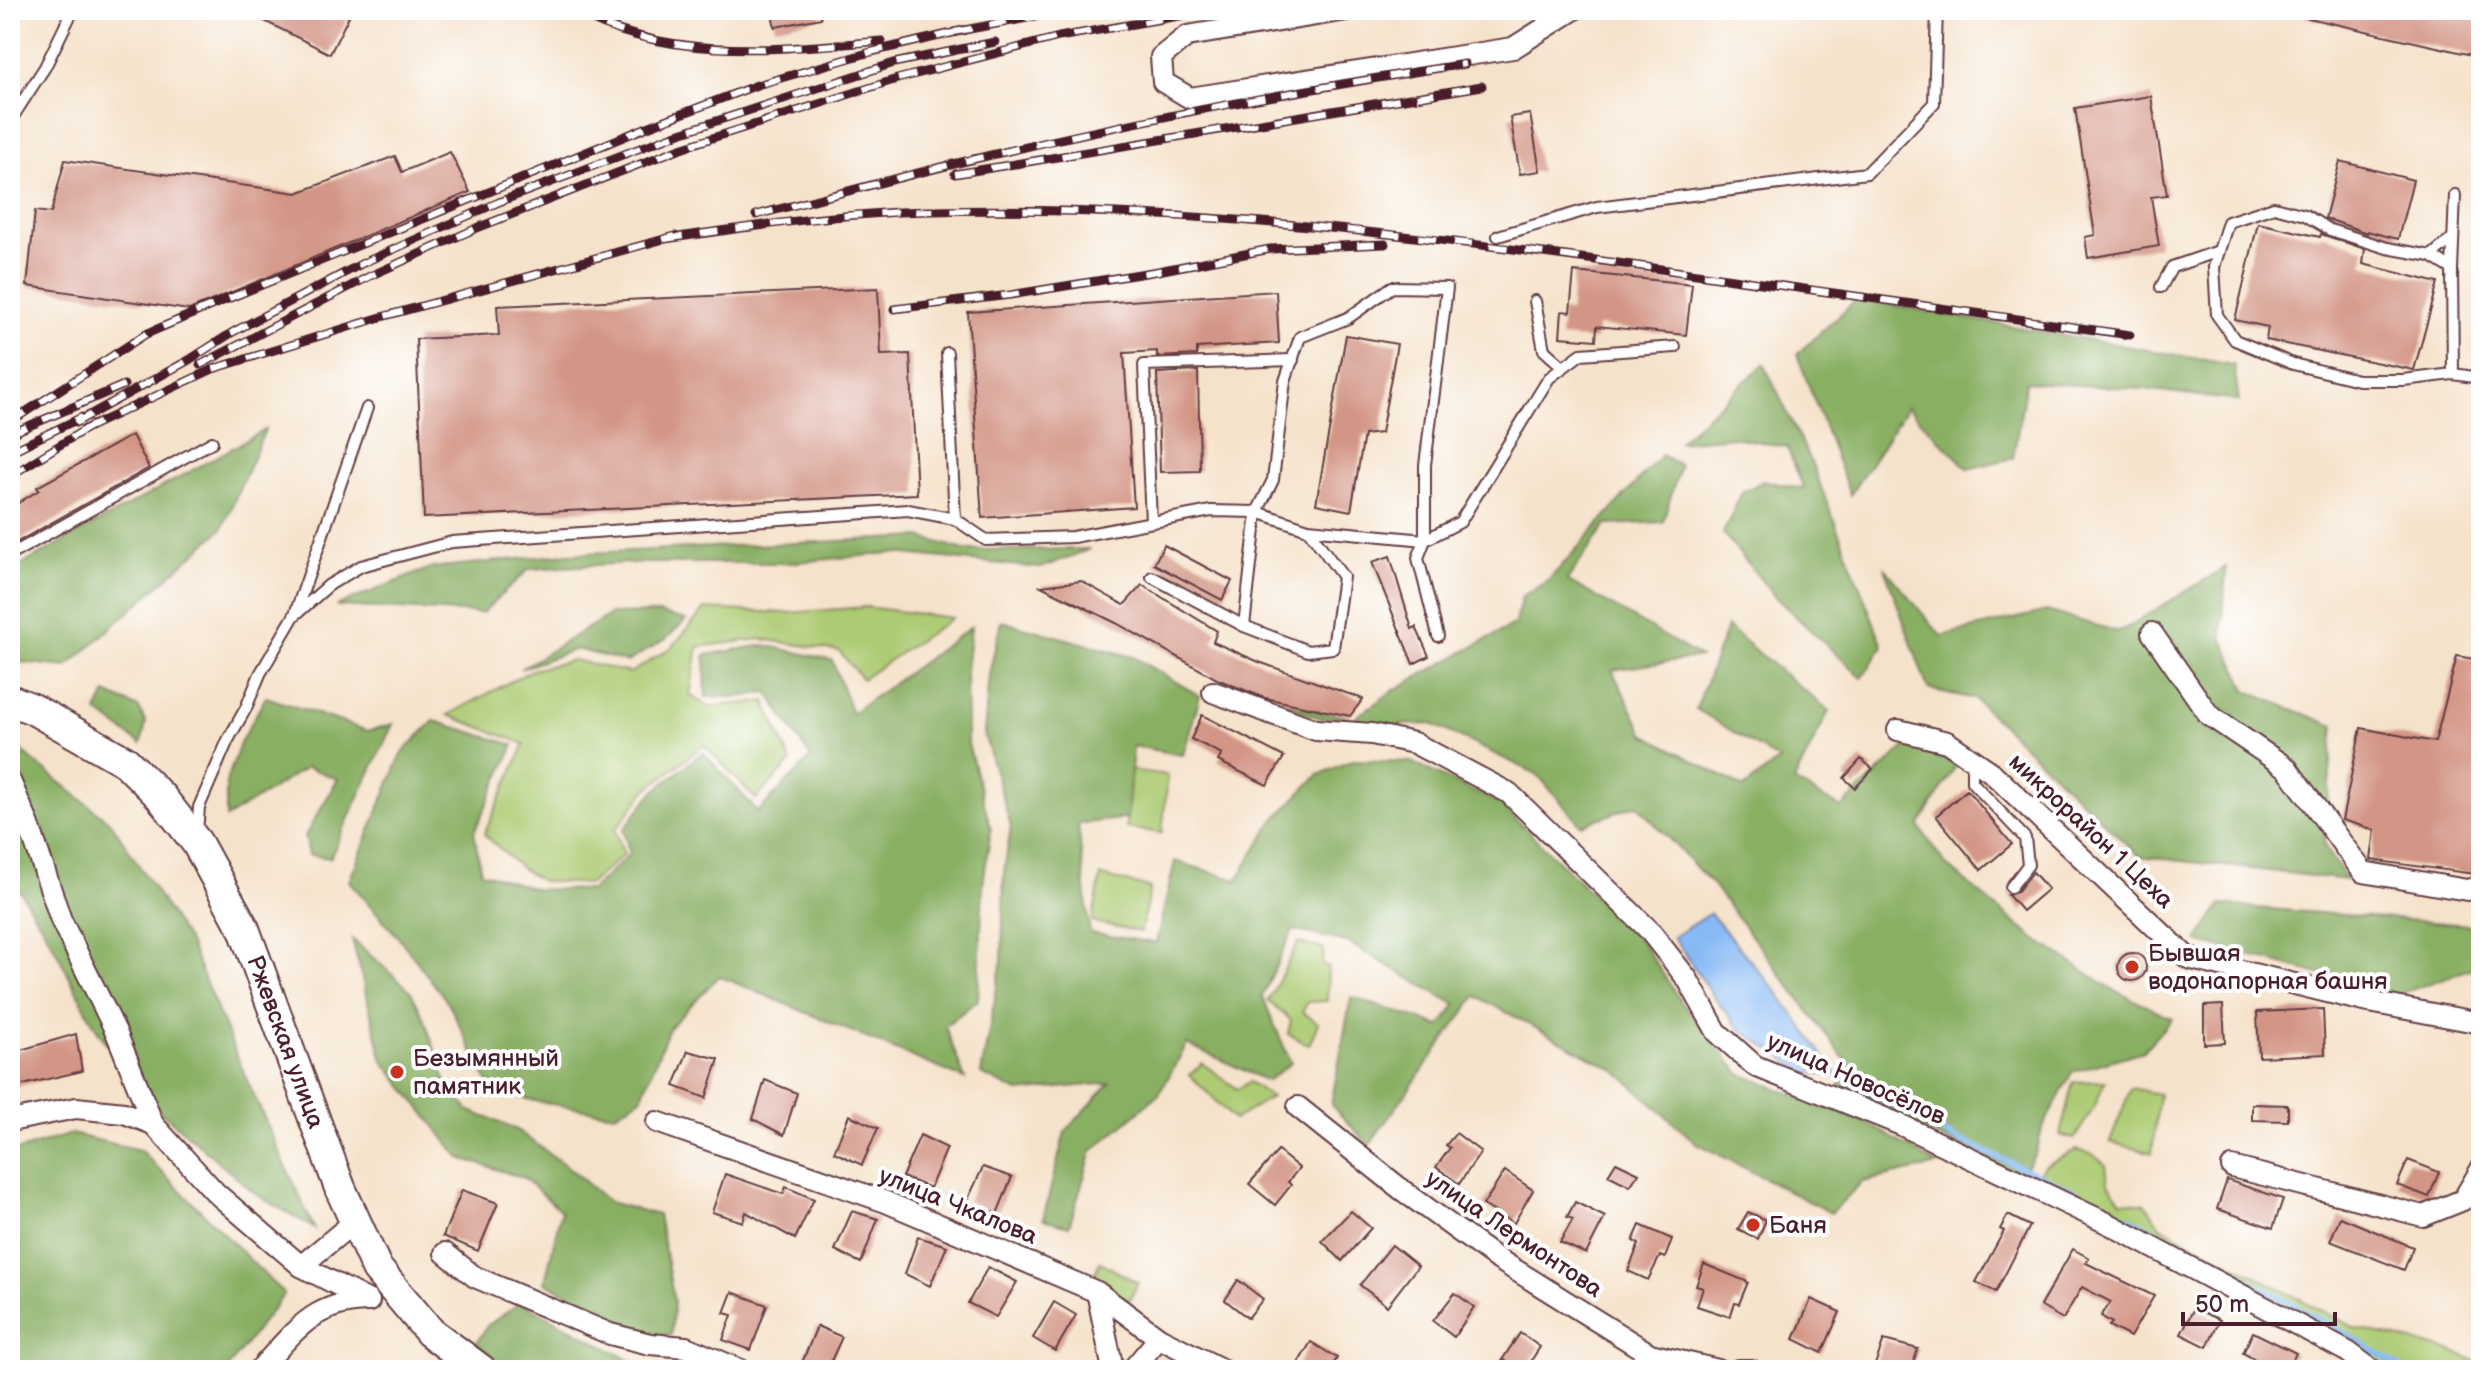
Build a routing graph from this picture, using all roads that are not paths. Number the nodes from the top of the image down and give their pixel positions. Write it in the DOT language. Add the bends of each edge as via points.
graph roads {
  1 [pos="73,10"];
  2 [pos="1347,10"];
  3 [pos="1573,10"];
  4 [pos="1937,10"];
  5 [pos="10,121"];
  6 [pos="2455,195"];
  7 [pos="1498,236"];
  8 [pos="2453,238"];
  9 [pos="2219,251"];
  10 [pos="2431,256"];
  11 [pos="2452,269"];
  12 [pos="2161,287"];
  13 [pos="1535,301"];
  14 [pos="1675,347"];
  15 [pos="947,353"];
  16 [pos="1293,360"];
  17 [pos="1563,367"];
  18 [pos="2453,374"];
  19 [pos="2481,378"];
  20 [pos="367,408"];
  21 [pos="212,442"];
  22 [pos="1257,512"];
  23 [pos="955,519"];
  24 [pos="1151,521"];
  25 [pos="1308,529"];
  26 [pos="1425,540"];
  27 [pos="10,555"];
  28 [pos="1152,577"];
  29 [pos="294,616"];
  30 [pos="1244,626"];
  31 [pos="2152,633"];
  32 [pos="1438,636"];
  33 [pos="1213,692"];
  34 [pos="10,700"];
  35 [pos="1898,730"];
  36 [pos="1972,759"];
  37 [pos="10,781"];
  38 [pos="174,800"];
  39 [pos="199,807"];
  40 [pos="197,843"];
  41 [pos="2481,886"];
  42 [pos="2011,887"];
  43 [pos="2481,1023"];
  44 [pos="1298,1107"];
  45 [pos="10,1121"];
  46 [pos="657,1122"];
  47 [pos="153,1124"];
  48 [pos="2232,1167"];
  49 [pos="2481,1169"];
  50 [pos="355,1221"];
  51 [pos="445,1253"];
  52 [pos="301,1266"];
  53 [pos="1097,1292"];
  54 [pos="369,1301"];
  55 [pos="402,1302"];
  56 [pos="1159,1338"];
  57 [pos="1652,1362"];
  58 [pos="259,1370"];
  59 [pos="481,1370"];
  60 [pos="741,1370"];
  61 [pos="1113,1370"];
  62 [pos="1132,1370"];
  63 [pos="1223,1370"];
  64 [pos="1718,1370"];
  65 [pos="1738,1370"];
  66 [pos="1751,1370"];
  67 [pos="2372,1370"];
  1 -- 5 [label="lane"];
  2 -- 3 [label="street" via="1187,36 1161,57 1163,82 1190,98 1513,48"];
  4 -- 7 [label="lane" via="1934,103 1867,173 1597,207"];
  6 -- 8 [label="lane"];
  8 -- 10 [label="lane"];
  8 -- 11 [label="lane"];
  9 -- 10 [label="lane" via="2228,222 2274,207 2387,248"];
  9 -- 12 [label="lane" via="2172,267"];
  9 -- 18 [label="lane" via="2214,267 2217,315 2235,340 2293,364 2358,380"];
  10 -- 11 [label="lane"];
  11 -- 18 [label="lane"];
  13 -- 17 [label="lane" via="1544,350"];
  14 -- 17 [label="lane" via="1581,354"];
  15 -- 23 [label="lane"];
  16 -- 22 [label="lane" via="1285,381 1273,480"];
  16 -- 24 [label="lane" via="1144,365"];
  16 -- 26 [label="lane" via="1300,337 1348,318 1392,287 1447,288 1425,465"];
  17 -- 26 [label="lane" via="1549,378 1460,522"];
  18 -- 19 [label="lane"];
  20 -- 29 [label="lane"];
  21 -- 27 [label="lane"];
  22 -- 24 [label="lane" via="1211,511"];
  22 -- 25 [label="lane"];
  22 -- 30 [label="lane"];
  23 -- 24 [label="lane" via="986,540 1073,537"];
  23 -- 29 [label="lane" via="908,510 452,542 361,566"];
  25 -- 26 [label="lane"];
  25 -- 30 [label="lane" via="1343,577 1333,648 1308,651"];
  26 -- 32 [label="lane" via="1418,558"];
  28 -- 30 [label="lane"];
  29 -- 39 [label="lane" via="260,674"];
  31 -- 41 [label="street" via="2209,715 2287,768 2363,872 2467,890"];
  33 -- 67 [label="street, улица Новосёлов" via="1316,730 1414,743 1509,793 1649,930 1688,980 1717,1032 1755,1066 1899,1124 2111,1225 2348,1352"];
  34 -- 38 [label="main road, Ржевская улица" via="126,762"];
  35 -- 36 [label="street, микрорайон 1 Цеха" via="1947,742"];
  36 -- 42 [label="lane" via="1972,782 2025,838 2028,865"];
  36 -- 43 [label="street, микрорайон 1 Цеха" via="2188,958"];
  37 -- 47 [label="street" via="61,920 116,1032"];
  38 -- 39 [label="lane"];
  38 -- 40 [label="main road, Ржевская улица"];
  39 -- 40 [label="lane"];
  40 -- 50 [label="main road, Ржевская улица" via="244,929"];
  44 -- 57 [label="street, улица Лермонтова" via="1493,1256"];
  45 -- 47 [label="street" via="76,1108 124,1113"];
  46 -- 53 [label="street, улица Чкалова" via="886,1202"];
  47 -- 52 [label="street" via="216,1193"];
  48 -- 49 [label="street" via="2423,1216 2463,1200"];
  50 -- 52 [label="street"];
  50 -- 55 [label="main road, Ржевская улица" via="377,1269"];
  51 -- 60 [label="street" via="475,1277 610,1334 686,1347"];
  52 -- 54 [label="street"];
  53 -- 56 [label="street, улица Чкалова"];
  53 -- 61 [label="street"];
  54 -- 55 [label="street"];
  54 -- 58 [label="street" via="343,1302 310,1316"];
  55 -- 59 [label="main road, Ржевская улица" via="430,1332"];
  56 -- 62 [label="street"];
  56 -- 63 [label="street, улица Чкалова"];
  57 -- 64 [label="street, улица Лермонтова"];
  65 -- 66 [label="street"];
}
